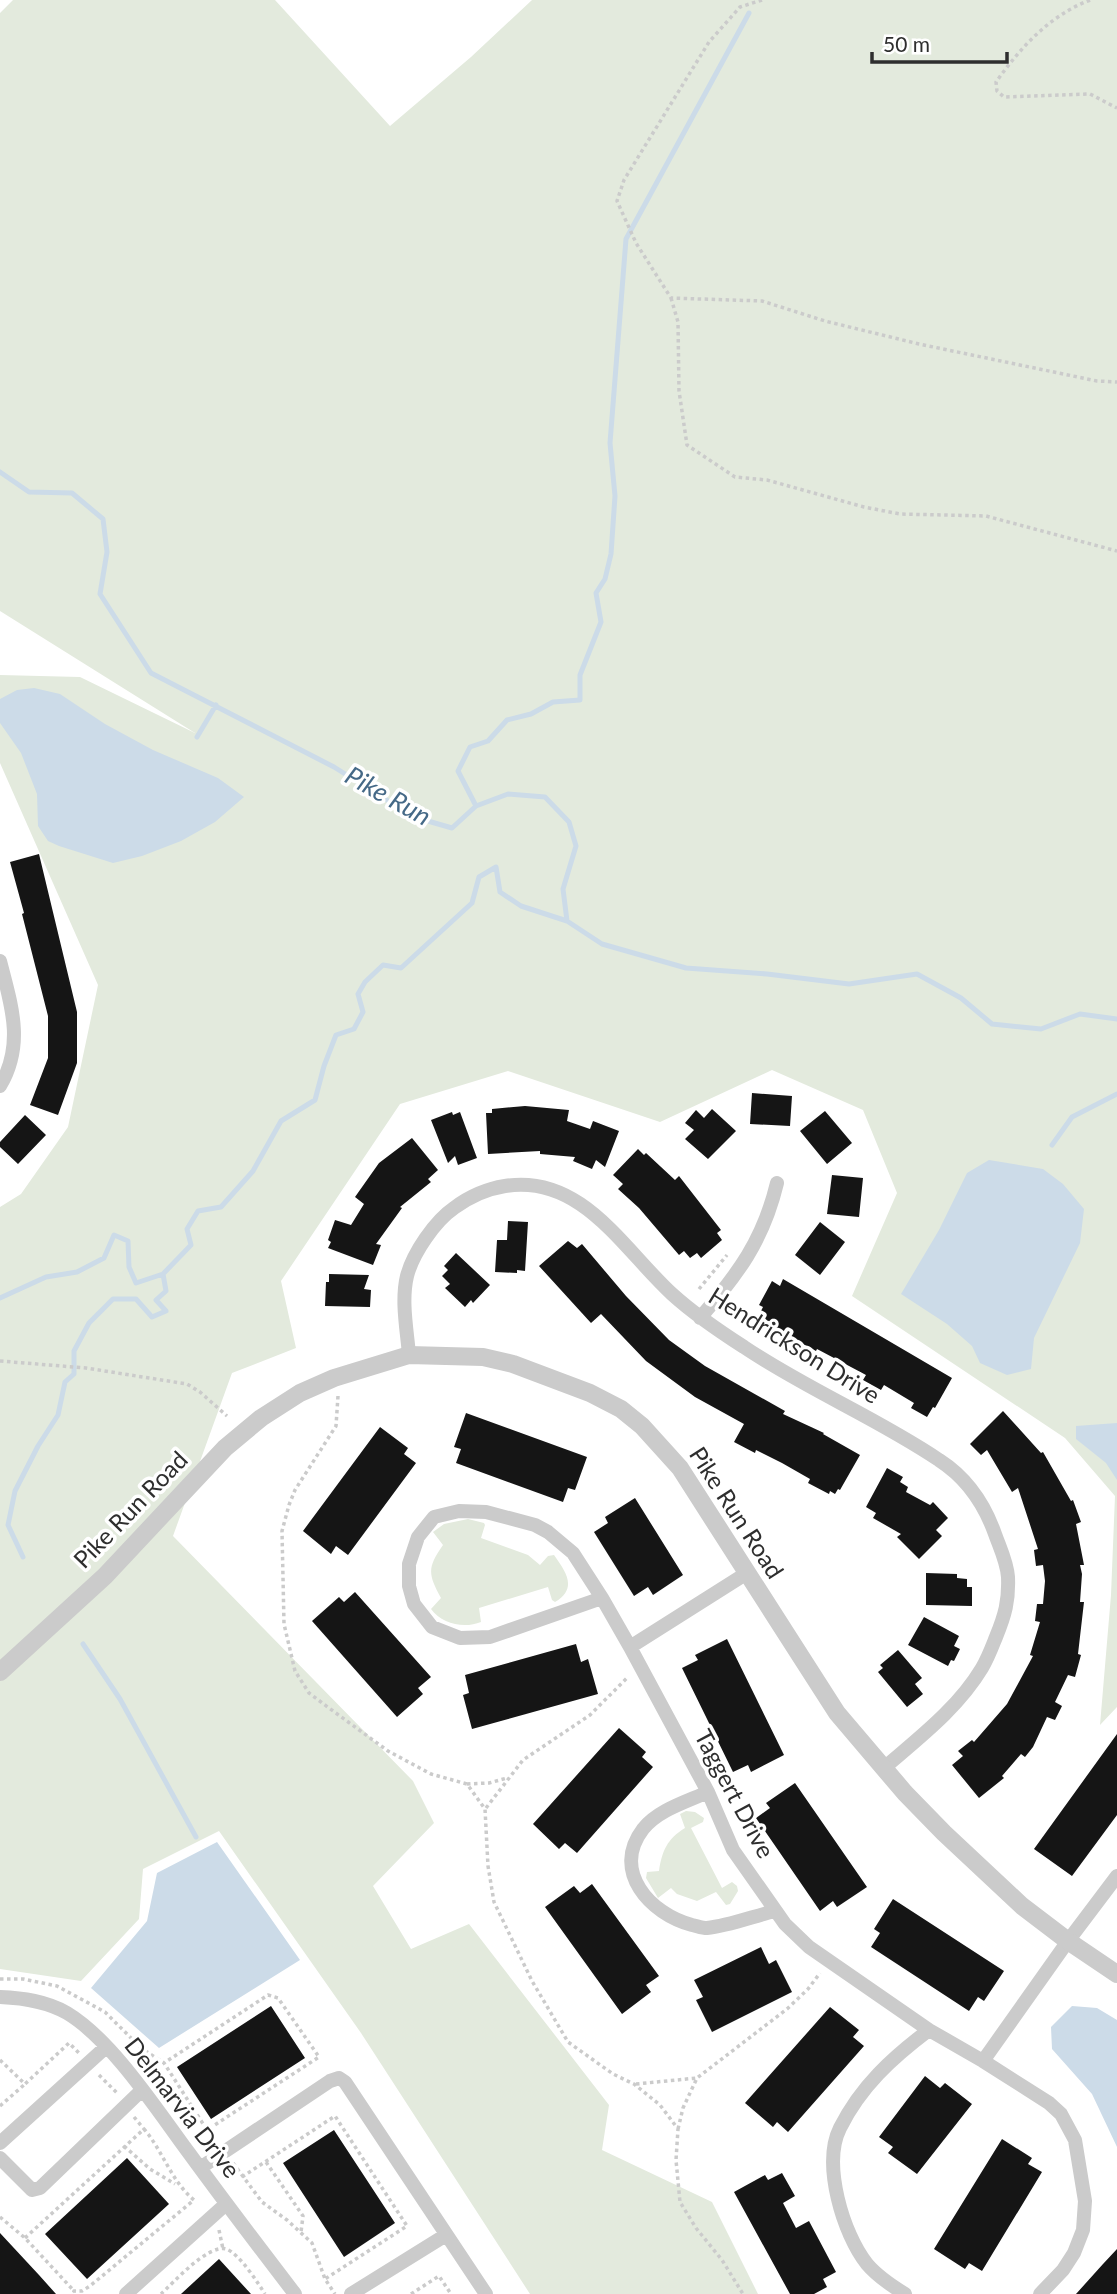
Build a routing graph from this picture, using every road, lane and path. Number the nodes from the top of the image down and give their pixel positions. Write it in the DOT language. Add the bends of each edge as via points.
graph roads {
  1 [pos="762,0"];
  2 [pos="1090,0"];
  3 [pos="1117,108"];
  4 [pos="671,298"];
  5 [pos="1117,382"];
  6 [pos="1117,551"];
  7 [pos="0,961"];
  8 [pos="0,1086"];
  9 [pos="777,1183"];
  10 [pos="731,1250"];
  11 [pos="699,1289"];
  12 [pos="700,1318"];
  13 [pos="409,1355"];
  14 [pos="0,1361"];
  15 [pos="338,1390"];
  16 [pos="227,1416"];
  17 [pos="747,1573"];
  18 [pos="602,1598"];
  19 [pos="631,1647"];
  20 [pos="0,1672"];
  21 [pos="632,1673"];
  22 [pos="884,1768"];
  23 [pos="509,1777"];
  24 [pos="467,1784"];
  25 [pos="708,1792"];
  26 [pos="485,1809"];
  27 [pos="1117,1875"];
  28 [pos="775,1911"];
  29 [pos="1068,1941"];
  30 [pos="820,1973"];
  31 [pos="1117,1974"];
  32 [pos="0,1997"];
  33 [pos="929,2030"];
  34 [pos="106,2047"];
  35 [pos="82,2057"];
  36 [pos="0,2060"];
  37 [pos="983,2061"];
  38 [pos="96,2073"];
  39 [pos="696,2078"];
  40 [pos="25,2084"];
  41 [pos="634,2084"];
  42 [pos="142,2090"];
  43 [pos="119,2096"];
  44 [pos="0,2106"];
  45 [pos="131,2115"];
  46 [pos="211,2127"];
  47 [pos="144,2129"];
  48 [pos="678,2129"];
  49 [pos="216,2135"];
  50 [pos="0,2143"];
  51 [pos="124,2146"];
  52 [pos="0,2158"];
  53 [pos="232,2161"];
  54 [pos="266,2161"];
  55 [pos="200,2168"];
  56 [pos="242,2177"];
  57 [pos="177,2185"];
  58 [pos="194,2200"];
  59 [pos="200,2204"];
  60 [pos="226,2204"];
  61 [pos="0,2217"];
  62 [pos="219,2228"];
  63 [pos="301,2232"];
  64 [pos="446,2235"];
  65 [pos="24,2238"];
  66 [pos="223,2249"];
  67 [pos="325,2279"];
  68 [pos="74,2293"];
  69 [pos="126,2294"];
  70 [pos="161,2294"];
  71 [pos="265,2294"];
  72 [pos="295,2294"];
  73 [pos="335,2294"];
  74 [pos="351,2294"];
  75 [pos="411,2294"];
  76 [pos="451,2294"];
  77 [pos="486,2294"];
  78 [pos="743,2294"];
  79 [pos="905,2294"];
  80 [pos="1040,2294"];
  1 -- 4 [label="path" via="740,7 709,42 624,180 617,201 636,243"];
  2 -- 3 [label="path" via="1041,29 996,82 997,91 1004,97 1090,94"];
  4 -- 5 [label="path" via="762,301 929,347"];
  4 -- 6 [label="path" via="678,322 679,391 687,445 735,477 767,480 900,514 986,516"];
  7 -- 8 [label="street" via="16,1031"];
  9 -- 12 [label="street" via="759,1237 738,1273"];
  10 -- 11 [label="path"];
  12 -- 13 [label="street, Hendrickson Drive" via="587,1208 554,1190 521,1184 467,1198 426,1237 408,1275"];
  12 -- 22 [label="street, Hendrickson Drive" via="940,1460 968,1484 987,1512 1005,1559 1007,1611 972,1684 942,1718"];
  13 -- 17 [label="street, Pike Run Road" via="482,1357 513,1364 621,1409 680,1468"];
  13 -- 20 [label="street, Pike Run Road" via="334,1378 261,1418 225,1448 105,1576"];
  14 -- 16 [label="path" via="86,1368 187,1384"];
  15 -- 24 [label="path" via="336,1426 295,1490 282,1531 284,1623 295,1671 309,1693 388,1751 431,1774"];
  17 -- 19 [label="street"];
  17 -- 22 [label="street, Pike Run Road" via="837,1713"];
  18 -- 18 [label="street, Taggert Drive" via="490,1637 460,1638 432,1627 414,1604 409,1564 418,1537 434,1517 459,1511 486,1512 548,1531 573,1553"];
  18 -- 19 [label="street, Taggert Drive"];
  19 -- 25 [label="street, Taggert Drive"];
  21 -- 23 [label="path" via="590,1715 523,1760"];
  22 -- 29 [label="street, Pike Run Road" via="944,1833 1022,1906"];
  23 -- 24 [label="path"];
  23 -- 26 [label="path"];
  24 -- 26 [label="path"];
  25 -- 28 [label="street, Taggert Drive" via="733,1850"];
  25 -- 28 [label="street" via="663,1812 645,1827 634,1848 631,1869 638,1886 664,1914 706,1928"];
  26 -- 41 [label="path" via="494,1902 532,1981 568,2042"];
  27 -- 29 [label="street"];
  28 -- 33 [label="street, Taggert Drive" via="809,1947"];
  29 -- 31 [label="street, Pike Run Road"];
  29 -- 37 [label="street"];
  30 -- 39 [label="path" via="787,2009"];
  32 -- 34 [label="street, Delmarvia Drive" via="27,1999 67,2013"];
  33 -- 37 [label="street, Taggert Drive"];
  33 -- 79 [label="street" via="892,2057 865,2089 839,2130 834,2149 833,2177 845,2225 867,2264"];
  34 -- 42 [label="street, Delmarvia Drive"];
  34 -- 50 [label="street"];
  35 -- 40 [label="path" via="69,2043"];
  36 -- 40 [label="path"];
  37 -- 80 [label="street, Taggert Drive" via="1061,2114 1075,2140 1086,2201 1083,2230 1063,2270"];
  38 -- 43 [label="path"];
  39 -- 41 [label="path"];
  39 -- 48 [label="path"];
  40 -- 44 [label="path"];
  41 -- 48 [label="path" via="660,2105"];
  42 -- 52 [label="street" via="40,2188 26,2186"];
  42 -- 55 [label="street, Delmarvia Drive"];
  45 -- 47 [label="path"];
  46 -- 46 [label="path" via="319,2057 278,1998 268,1995 260,1999 164,2063 207,2130"];
  46 -- 49 [label="path"];
  47 -- 51 [label="path"];
  47 -- 57 [label="path"];
  48 -- 78 [label="path" via="680,2202"];
  51 -- 57 [label="path"];
  51 -- 65 [label="path"];
  53 -- 56 [label="path"];
  54 -- 56 [label="path"];
  54 -- 63 [label="path" via="303,2216"];
  54 -- 67 [label="path" via="335,2116 407,2227"];
  55 -- 60 [label="street, Delmarvia Drive"];
  55 -- 64 [label="street" via="339,2078"];
  56 -- 63 [label="path" via="262,2202"];
  57 -- 58 [label="path"];
  58 -- 59 [label="path"];
  58 -- 68 [label="path" via="90,2286"];
  60 -- 69 [label="street"];
  60 -- 72 [label="street, Delmarvia Drive"];
  61 -- 65 [label="path"];
  62 -- 66 [label="path"];
  63 -- 67 [label="path" via="312,2243"];
  64 -- 74 [label="street"];
  64 -- 77 [label="street"];
  65 -- 68 [label="path"];
  66 -- 70 [label="path" via="209,2252"];
  66 -- 71 [label="path" via="250,2272"];
  67 -- 73 [label="path"];
  75 -- 76 [label="path" via="439,2276"];
}
